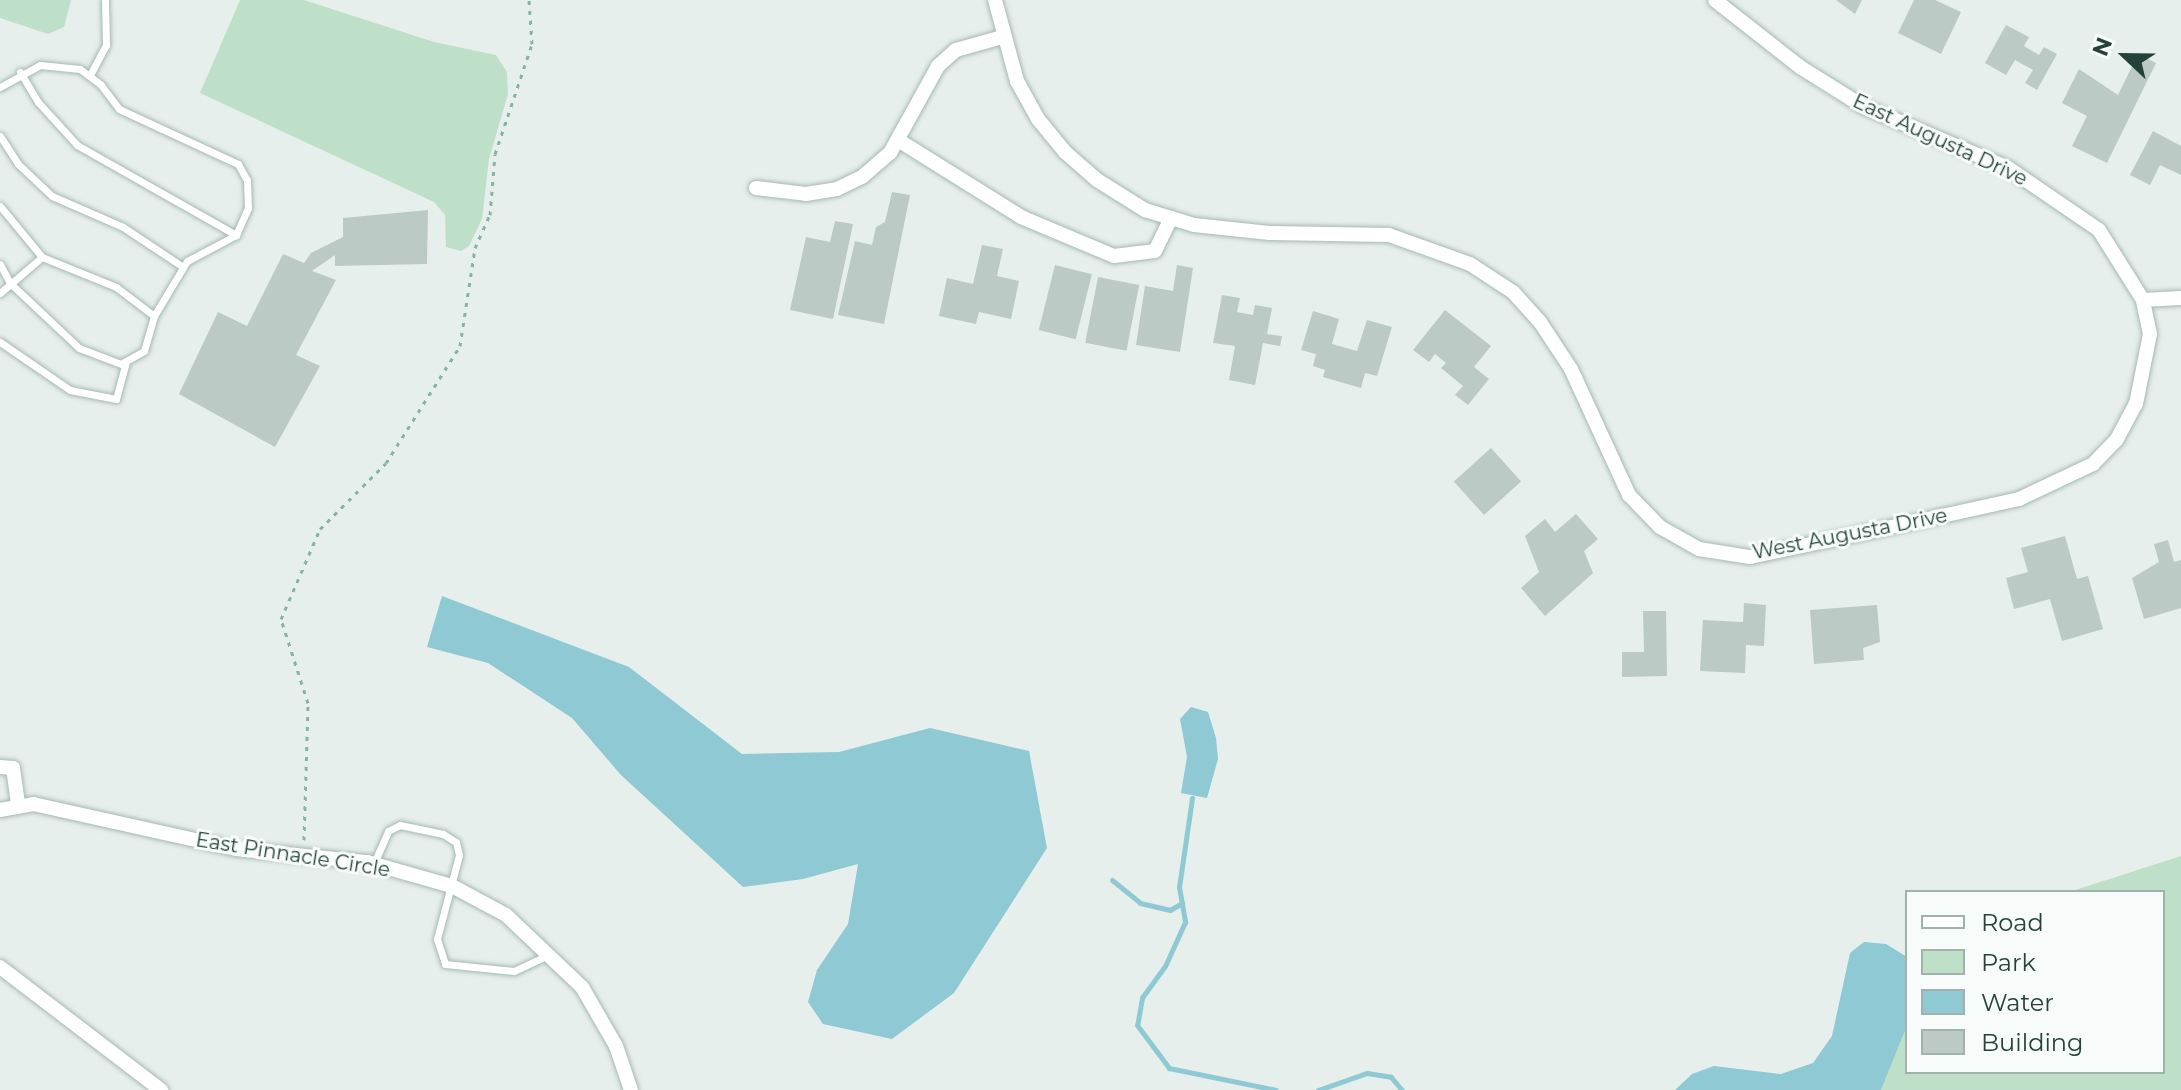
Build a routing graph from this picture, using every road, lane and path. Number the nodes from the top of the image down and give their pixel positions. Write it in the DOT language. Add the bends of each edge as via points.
graph roads {
  1 [pos="105,0"];
  2 [pos="529,0"];
  3 [pos="995,0"];
  4 [pos="1715,0"];
  5 [pos="1002,37"];
  6 [pos="20,72"];
  7 [pos="90,75"];
  8 [pos="0,87"];
  9 [pos="0,136"];
  10 [pos="898,140"];
  11 [pos="756,188"];
  12 [pos="0,206"];
  13 [pos="1171,218"];
  14 [pos="236,235"];
  15 [pos="42,257"];
  16 [pos="0,264"];
  17 [pos="183,267"];
  18 [pos="10,283"];
  19 [pos="0,293"];
  20 [pos="2181,298"];
  21 [pos="2143,300"];
  22 [pos="154,316"];
  23 [pos="0,342"];
  24 [pos="126,361"];
  25 [pos="2019,499"];
  26 [pos="0,767"];
  27 [pos="18,805"];
  28 [pos="0,810"];
  29 [pos="303,844"];
  30 [pos="374,864"];
  31 [pos="452,886"];
  32 [pos="551,954"];
  33 [pos="0,967"];
  34 [pos="161,1090"];
  35 [pos="631,1090"];
  1 -- 7 [label="lane" via="106,45"];
  2 -- 29 [label="path" via="532,44 495,154 490,215 475,248 460,346 386,463 320,529 281,619 308,703"];
  3 -- 5 [label="street, West Augusta Drive"];
  4 -- 21 [label="street, East Augusta Drive" via="1800,67 1864,107 2008,168 2065,202 2119,255"];
  5 -- 10 [label="street" via="956,50 938,66"];
  5 -- 13 [label="street, West Augusta Drive" via="1017,81 1065,152 1145,210"];
  6 -- 7 [label="lane" via="51,63"];
  6 -- 8 [label="lane"];
  6 -- 14 [label="lane" via="38,102 77,145"];
  7 -- 14 [label="lane" via="119,109 238,164 247,180 248,208"];
  9 -- 17 [label="lane" via="18,164 52,196 123,227"];
  10 -- 11 [label="street" via="862,177 837,189 806,194"];
  10 -- 13 [label="street" via="1021,217 1114,256 1155,251"];
  12 -- 15 [label="lane"];
  13 -- 25 [label="street, West Augusta Drive" via="1270,233 1389,235 1470,264 1513,292 1540,322 1571,369 1629,495 1660,527 1699,549 1750,557"];
  14 -- 17 [label="lane"];
  15 -- 18 [label="lane"];
  15 -- 22 [label="lane" via="116,287"];
  16 -- 18 [label="lane"];
  17 -- 22 [label="lane"];
  18 -- 19 [label="lane"];
  18 -- 24 [label="lane" via="79,348 121,364"];
  20 -- 21 [label="street"];
  21 -- 25 [label="street, East Augusta Drive" via="2150,334 2145,373 2117,439 2093,464"];
  22 -- 24 [label="lane" via="144,351"];
  23 -- 24 [label="lane" via="70,390 116,399"];
  26 -- 27 [label="street" via="13,768"];
  27 -- 28 [label="street, East Pinnacle Circle"];
  27 -- 30 [label="street, East Pinnacle Circle" via="236,849"];
  30 -- 31 [label="street, East Pinnacle Circle"];
  30 -- 31 [label="lane" via="388,831 400,825 443,834 456,842 459,855"];
  31 -- 32 [label="street, East Pinnacle Circle" via="506,915"];
  31 -- 32 [label="lane" via="437,939 445,964 514,971"];
  32 -- 35 [label="street, East Pinnacle Circle" via="582,987 616,1046"];
  33 -- 34 [label="street"];
}
